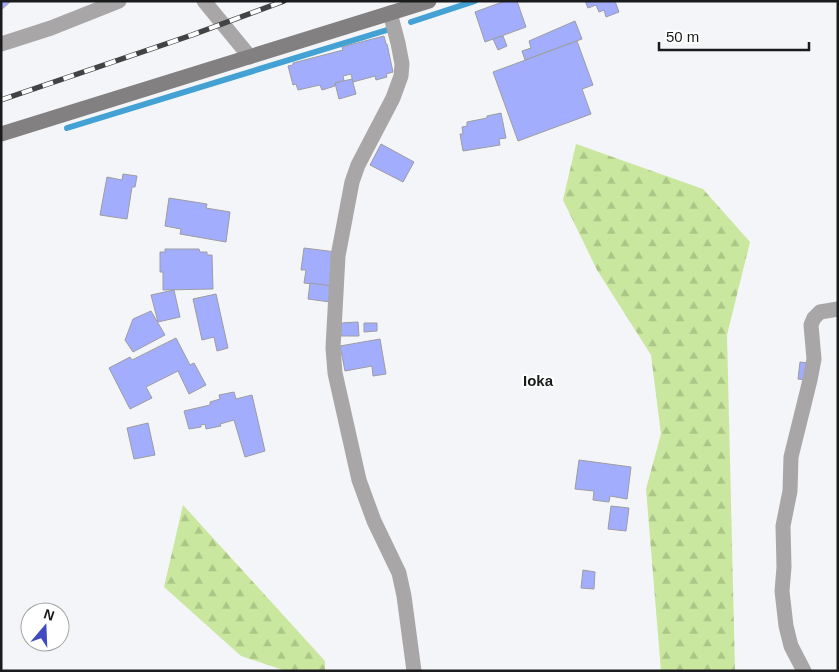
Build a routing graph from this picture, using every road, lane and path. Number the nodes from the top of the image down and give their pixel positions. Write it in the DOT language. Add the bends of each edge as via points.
graph roads {
  1 [pos="119,1"];
  2 [pos="204,1"];
  3 [pos="429,1"];
  4 [pos="390,13"];
  5 [pos="1,44"];
  6 [pos="250,57"];
  7 [pos="1,134"];
  8 [pos="838,309"];
  9 [pos="414,671"];
  10 [pos="804,671"];
  1 -- 5 [label="street"];
  2 -- 6 [label="street"];
  3 -- 4 [label="street"];
  4 -- 6 [label="street"];
  4 -- 9 [label="street" via="402,64 401,76 352,182 338,256 333,348 334,373 359,480 399,573"];
  6 -- 7 [label="street"];
  8 -- 10 [label="street" via="820,312 811,325 814,360 791,457 790,491 783,526 782,591 786,626 791,646"];
}
